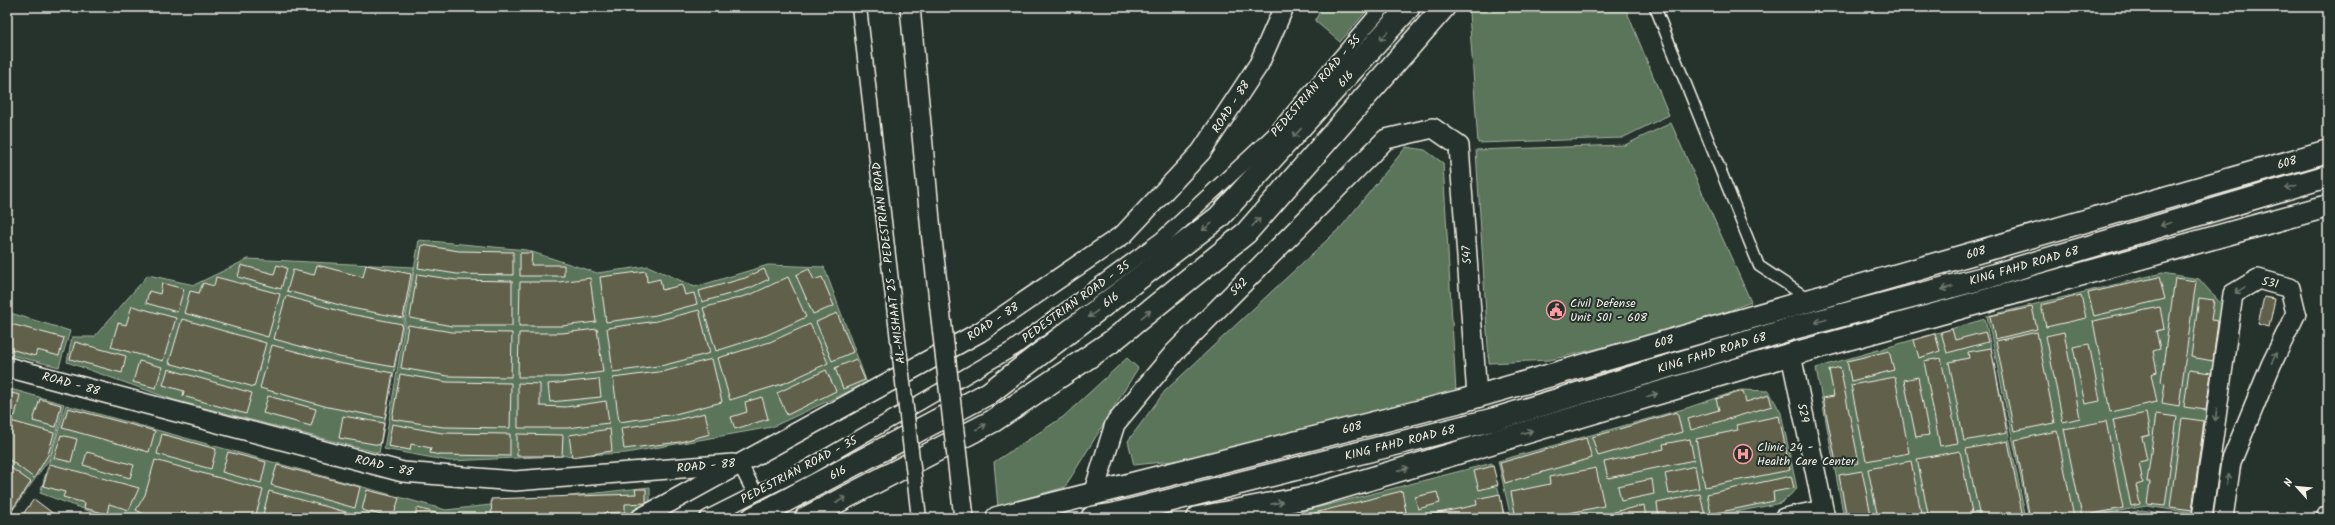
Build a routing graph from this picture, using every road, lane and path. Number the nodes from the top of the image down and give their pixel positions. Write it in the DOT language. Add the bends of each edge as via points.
graph roads {
  1 [pos="859,7"];
  2 [pos="910,7"];
  3 [pos="1284,7"];
  4 [pos="1384,7"];
  5 [pos="1409,7"];
  6 [pos="1444,7"];
  7 [pos="1655,7"];
  8 [pos="1433,128"];
  9 [pos="2328,151"];
  10 [pos="2328,176"];
  11 [pos="2328,206"];
  12 [pos="1810,300"];
  13 [pos="1791,355"];
  14 [pos="7,367"];
  15 [pos="1477,396"];
  16 [pos="740,464"];
  17 [pos="755,493"];
  18 [pos="1093,494"];
  19 [pos="1824,514"];
  20 [pos="641,518"];
  21 [pos="707,518"];
  22 [pos="753,518"];
  23 [pos="806,518"];
  24 [pos="920,518"];
  25 [pos="964,518"];
  26 [pos="997,518"];
  27 [pos="1092,518"];
  28 [pos="1198,518"];
  29 [pos="1784,518"];
  30 [pos="2202,518"];
  31 [pos="2223,518"];
  1 -- 24 [label="street, AL-MISHAAT 25 - PEDESTRIAN ROAD, bridge"];
  2 -- 25 [label="street, bridge" via="930,231"];
  3 -- 16 [label="street, ROAD - 88" via="1259,64 1201,152 1124,234 980,332"];
  4 -- 17 [label="street, PEDESTRIAN ROAD - 35" via="1275,134 1162,239 1014,348 807,468"];
  5 -- 22 [label="main road, 616, one-way" via="1219,218 989,393"];
  23 -- 6 [label="main road, 616, one-way" via="993,421 1111,342 1246,233"];
  7 -- 12 [label="lane" via="1759,266"];
  8 -- 15 [label="street, 547" via="1459,146"];
  8 -- 18 [label="street, 542" via="1386,139 1174,353 1115,424"];
  9 -- 12 [label="main road, 608"];
  10 -- 27 [label="main road, KING FAHD ROAD 68, one-way" via="1991,276 1797,327 1495,419"];
  11 -- 13 [label="main road, KING FAHD ROAD 68"];
  12 -- 15 [label="main road, 608"];
  13 -- 19 [label="street, 529"];
  28 -- 13 [label="main road, KING FAHD ROAD 68, one-way" via="1309,496"];
  14 -- 16 [label="street, ROAD - 88" via="403,472 515,481"];
  15 -- 18 [label="main road, 608"];
  16 -- 17 [label="street"];
  16 -- 20 [label="street"];
  17 -- 21 [label="street, PEDESTRIAN ROAD - 35"];
  18 -- 26 [label="main road, 608"];
  19 -- 29 [label="street"];
  31 -- 30 [label="street, 531, one-way" via="2231,462 2271,365 2296,313 2290,288 2258,280 2234,294"];
}
